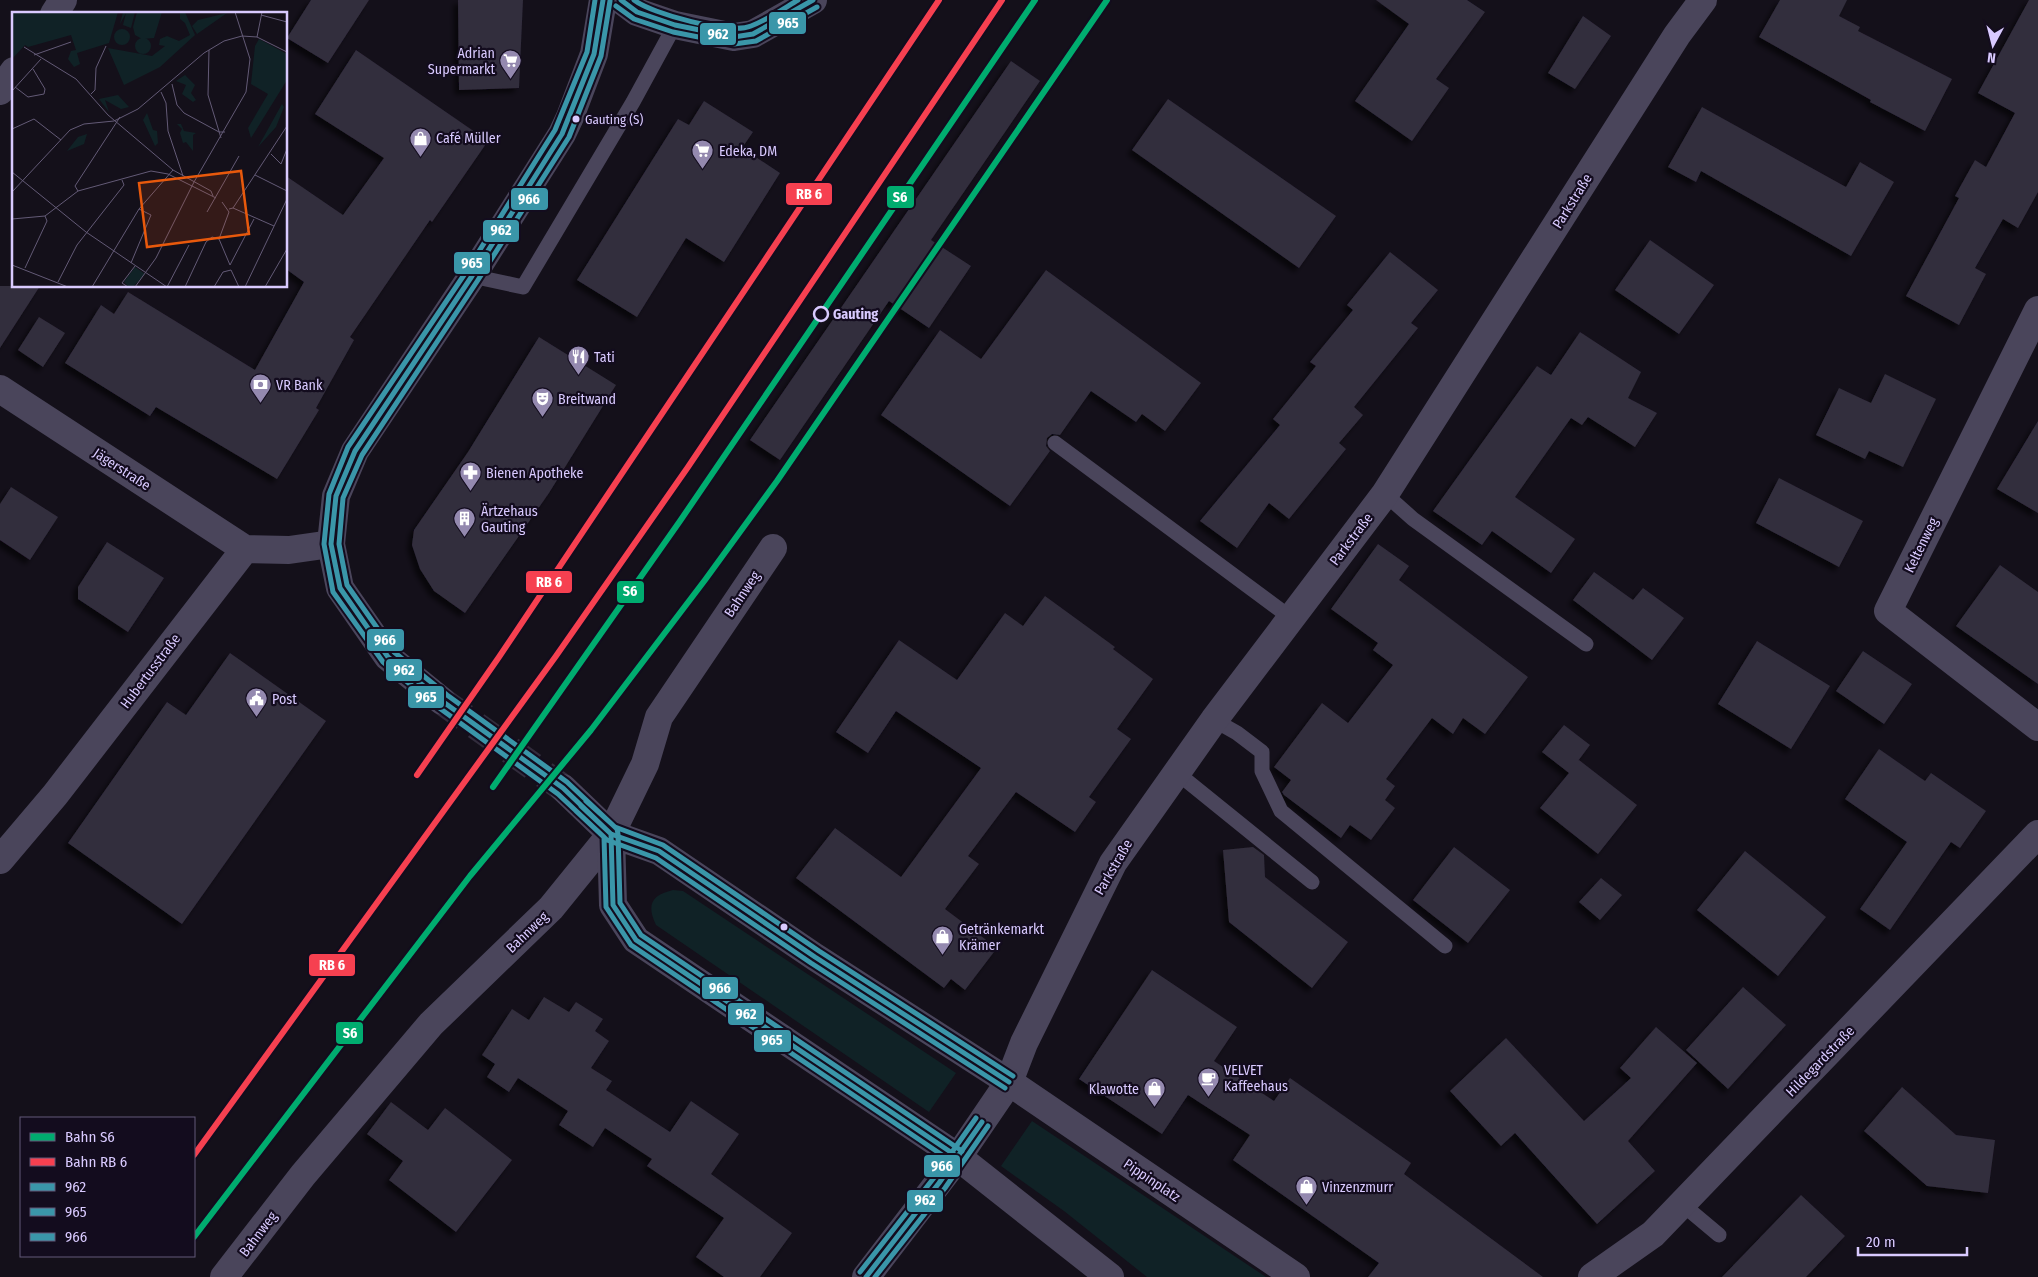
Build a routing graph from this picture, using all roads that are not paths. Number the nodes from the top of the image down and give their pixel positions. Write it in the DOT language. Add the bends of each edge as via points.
graph roads {
  1 [pos="63,0"];
  2 [pos="604,0"];
  3 [pos="621,0"];
  4 [pos="813,0"];
  5 [pos="1703,0"];
  6 [pos="55,12"];
  7 [pos="675,25"];
  8 [pos="12,75"];
  9 [pos="0,91"];
  10 [pos="472,276"];
  11 [pos="2038,310"];
  12 [pos="0,389"];
  13 [pos="1055,443"];
  14 [pos="1385,494"];
  15 [pos="331,544"];
  16 [pos="773,548"];
  17 [pos="245,549"];
  18 [pos="1291,618"];
  19 [pos="1586,644"];
  20 [pos="442,701"];
  21 [pos="1214,720"];
  22 [pos="2038,727"];
  23 [pos="1176,772"];
  24 [pos="563,788"];
  25 [pos="611,834"];
  26 [pos="2038,834"];
  27 [pos="0,860"];
  28 [pos="1312,882"];
  29 [pos="1444,946"];
  30 [pos="1009,1082"];
  31 [pos="958,1157"];
  32 [pos="1682,1204"];
  33 [pos="1719,1235"];
  34 [pos="224,1277"];
  35 [pos="866,1277"];
  36 [pos="1110,1277"];
  37 [pos="1296,1277"];
  38 [pos="1592,1277"];
  1 -- 6 [label="street"];
  2 -- 10 [label="street" via="594,54 570,117"];
  3 -- 7 [label="street" via="637,12"];
  4 -- 7 [label="street" via="753,34 734,37"];
  5 -- 14 [label="street, Parkstraße" via="1677,35"];
  7 -- 10 [label="lane" via="524,286"];
  8 -- 9 [label="street"];
  10 -- 15 [label="street" via="356,451 336,496"];
  11 -- 22 [label="street, Keltenweg" via="1888,611"];
  12 -- 17 [label="street, Jägerstraße"];
  13 -- 18 [label="lane"];
  14 -- 18 [label="street, Parkstraße"];
  14 -- 19 [label="lane"];
  15 -- 17 [label="street" via="289,550"];
  15 -- 20 [label="street" via="340,588 388,657"];
  16 -- 25 [label="street, Bahnweg" via="659,717 645,764"];
  17 -- 27 [label="street, Hubertusstraße" via="55,795"];
  18 -- 21 [label="street, Parkstraße"];
  21 -- 23 [label="street, Parkstraße"];
  21 -- 29 [label="lane" via="1262,752 1262,771 1281,812"];
  23 -- 28 [label="lane"];
  23 -- 30 [label="street, Parkstraße" via="1113,863 1024,1043"];
  24 -- 25 [label="street, Pippinplatz"];
  25 -- 30 [label="street, Pippinplatz" via="659,851 815,957"];
  25 -- 31 [label="street" via="613,905 636,940"];
  25 -- 34 [label="street, Bahnweg" via="551,908 431,1024 303,1175"];
  26 -- 32 [label="street, Hildegardstraße"];
  30 -- 31 [label="street"];
  30 -- 37 [label="street, Pippinplatz"];
  31 -- 35 [label="street"];
  31 -- 36 [label="street"];
  32 -- 33 [label="lane"];
  32 -- 38 [label="street, Hildegardstraße" via="1653,1234"];
}
